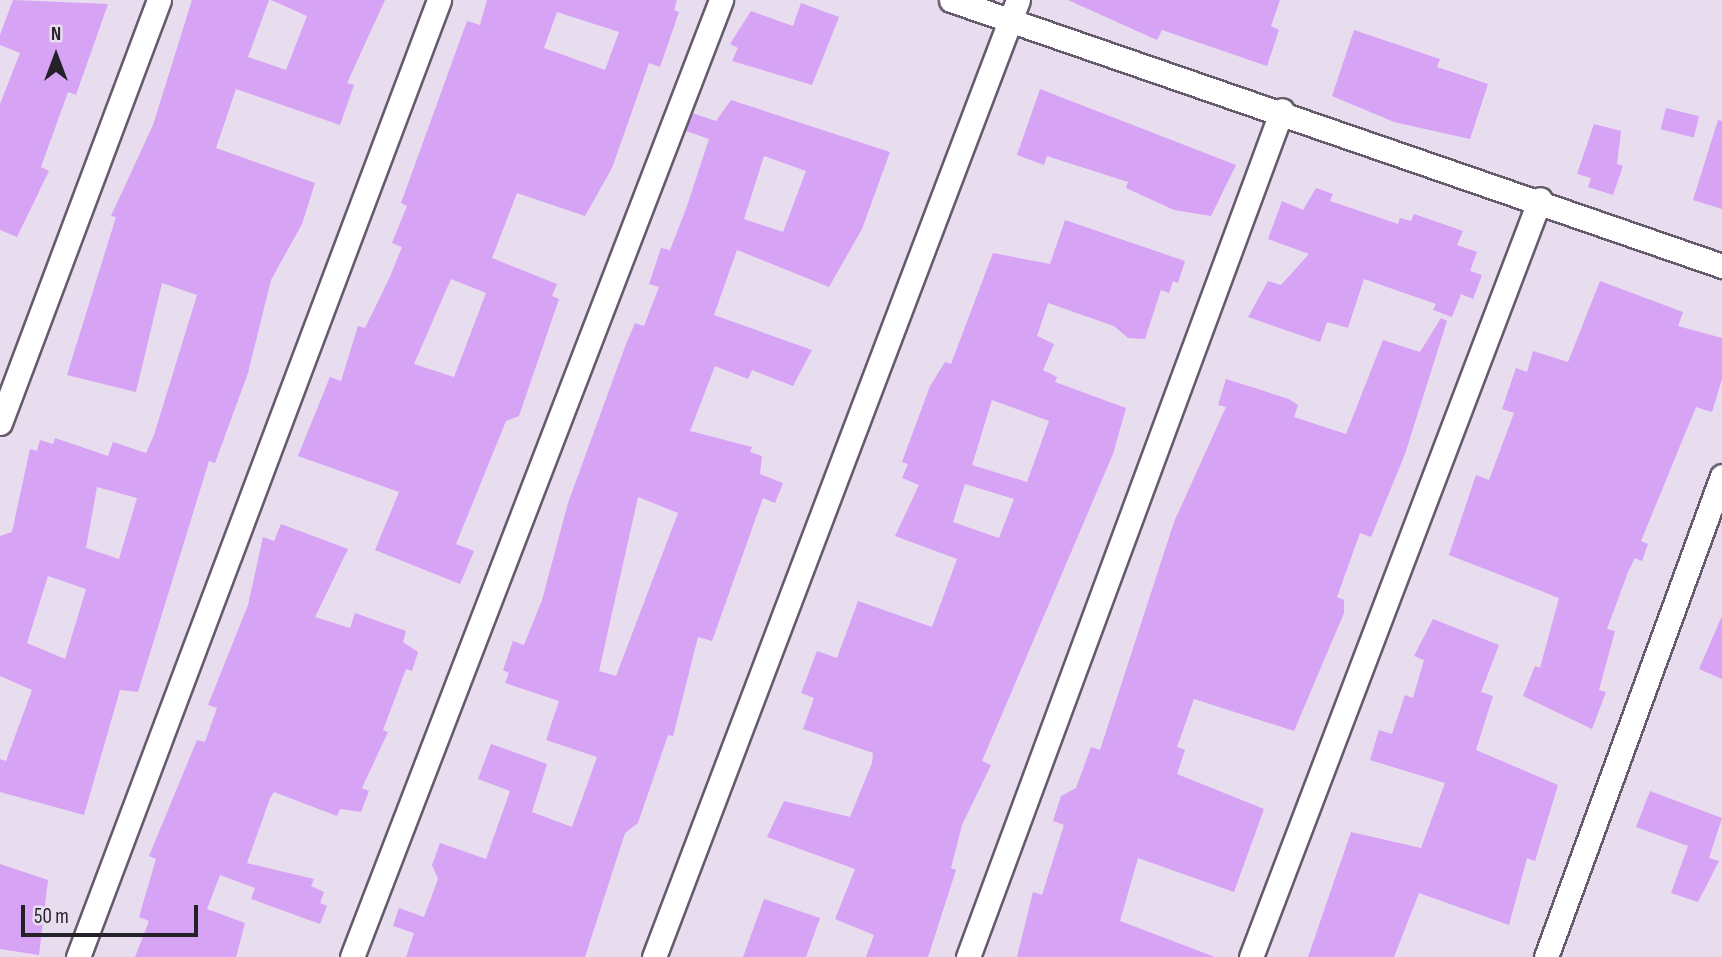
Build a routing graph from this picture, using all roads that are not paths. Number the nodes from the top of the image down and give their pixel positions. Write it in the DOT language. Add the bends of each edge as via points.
graph roads {
  1 [pos="159,0"];
  2 [pos="439,0"];
  3 [pos="721,0"];
  4 [pos="951,0"];
  5 [pos="1014,10"];
  6 [pos="1282,110"];
  7 [pos="1540,199"];
  8 [pos="1722,266"];
  9 [pos="0,424"];
  10 [pos="1722,476"];
  11 [pos="78,957"];
  12 [pos="352,957"];
  13 [pos="654,957"];
  14 [pos="968,957"];
  15 [pos="1251,957"];
  16 [pos="1546,957"];
  1 -- 9 [label="street"];
  2 -- 11 [label="street"];
  3 -- 12 [label="street"];
  4 -- 5 [label="street"];
  5 -- 6 [label="street"];
  5 -- 13 [label="street"];
  6 -- 7 [label="street"];
  6 -- 14 [label="street"];
  7 -- 8 [label="street"];
  7 -- 15 [label="street"];
  10 -- 16 [label="street"];
}
